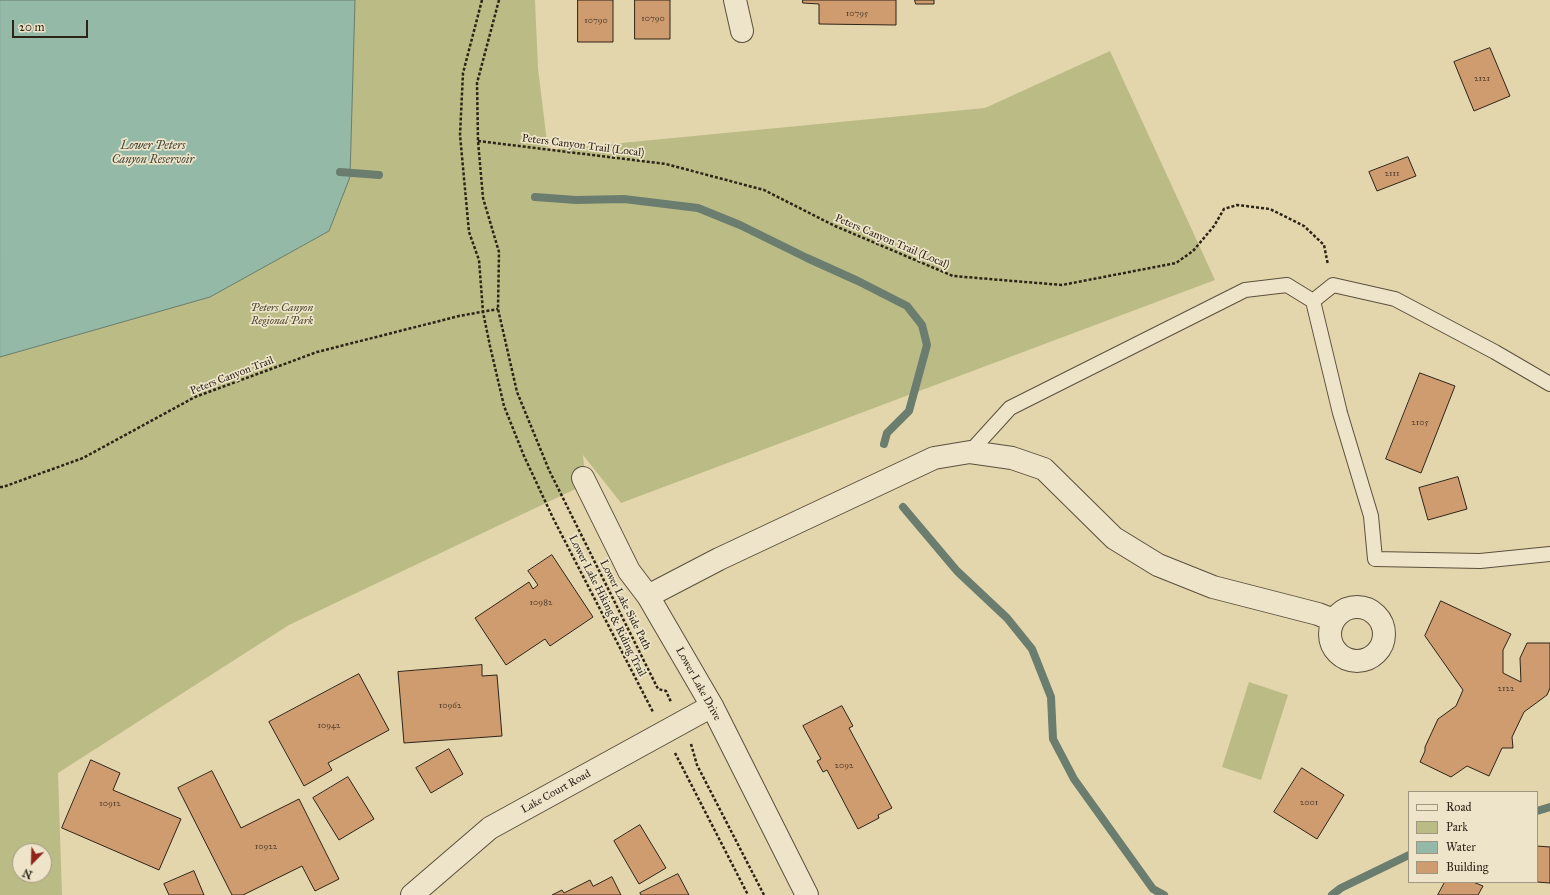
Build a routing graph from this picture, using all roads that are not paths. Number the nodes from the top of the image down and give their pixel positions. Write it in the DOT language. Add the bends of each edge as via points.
graph roads {
  1 [pos="735,0"];
  2 [pos="742,30"];
  3 [pos="1313,301"];
  4 [pos="1550,384"];
  5 [pos="970,452"];
  6 [pos="583,478"];
  7 [pos="1550,554"];
  8 [pos="648,596"];
  9 [pos="1333,620"];
  10 [pos="712,706"];
  11 [pos="412,895"];
  12 [pos="807,895"];
  1 -- 2 [label="street"];
  3 -- 4 [label="lane" via="1333,285 1395,299 1496,352"];
  3 -- 5 [label="lane" via="1287,285 1245,290 1010,408"];
  3 -- 7 [label="lane" via="1340,413 1371,516 1375,559 1480,561"];
  5 -- 8 [label="street" via="934,458 719,559"];
  5 -- 9 [label="street" via="1012,458 1044,469 1114,538 1158,565 1213,587"];
  6 -- 8 [label="street, Lower Lake Drive" via="629,571"];
  8 -- 10 [label="street, Lower Lake Drive"];
  10 -- 11 [label="street, Lake Court Road" via="490,828"];
  10 -- 12 [label="street, Lower Lake Drive"];
}
